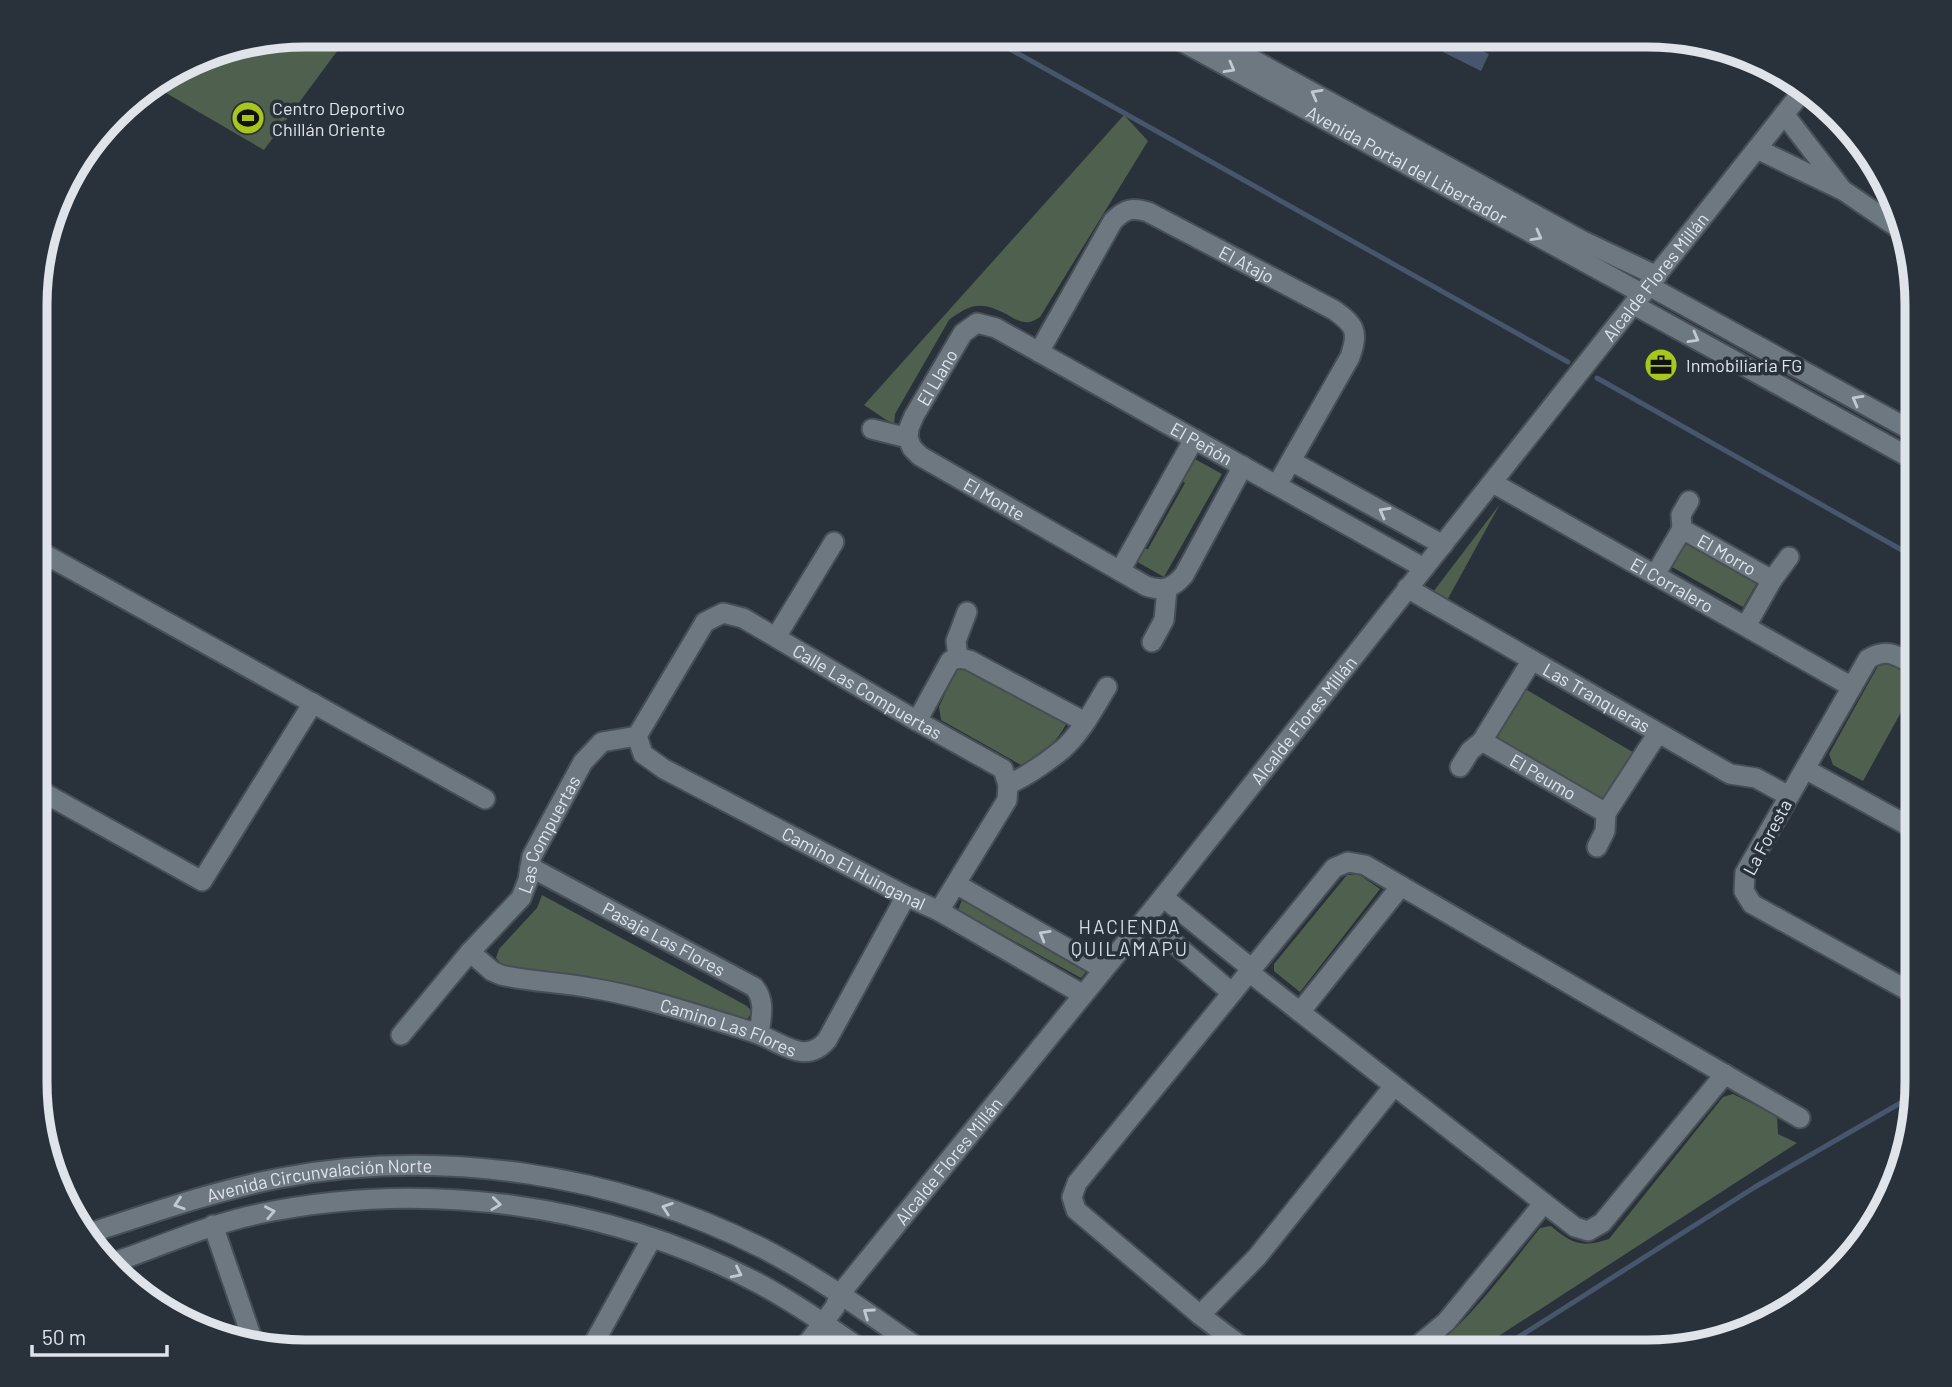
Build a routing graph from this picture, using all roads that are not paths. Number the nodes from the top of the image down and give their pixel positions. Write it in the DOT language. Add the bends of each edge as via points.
graph roads {
  1 [pos="1192,47"];
  2 [pos="1230,47"];
  3 [pos="1798,97"];
  4 [pos="1784,114"];
  5 [pos="1757,149"];
  6 [pos="1844,191"];
  7 [pos="1891,223"];
  8 [pos="1646,290"];
  9 [pos="977,323"];
  10 [pos="1039,352"];
  11 [pos="1905,427"];
  12 [pos="872,429"];
  13 [pos="908,438"];
  14 [pos="1194,439"];
  15 [pos="1905,454"];
  16 [pos="1292,461"];
  17 [pos="1242,466"];
  18 [pos="1493,483"];
  19 [pos="1277,485"];
  20 [pos="1689,502"];
  21 [pos="1682,529"];
  22 [pos="834,542"];
  23 [pos="1443,545"];
  24 [pos="47,556"];
  25 [pos="1789,557"];
  26 [pos="1424,568"];
  27 [pos="1120,571"];
  28 [pos="1655,575"];
  29 [pos="1772,580"];
  30 [pos="1407,588"];
  31 [pos="1167,589"];
  32 [pos="967,612"];
  33 [pos="1746,626"];
  34 [pos="776,637"];
  35 [pos="1152,642"];
  36 [pos="958,658"];
  37 [pos="1532,660"];
  38 [pos="1905,660"];
  39 [pos="1107,687"];
  40 [pos="1852,687"];
  41 [pos="313,703"];
  42 [pos="917,721"];
  43 [pos="1085,722"];
  44 [pos="1658,733"];
  45 [pos="637,736"];
  46 [pos="1482,741"];
  47 [pos="1460,767"];
  48 [pos="1805,769"];
  49 [pos="1009,785"];
  50 [pos="47,795"];
  51 [pos="1789,796"];
  52 [pos="485,799"];
  53 [pos="1606,813"];
  54 [pos="1905,824"];
  55 [pos="1597,847"];
  56 [pos="530,867"];
  57 [pos="956,884"];
  58 [pos="1401,886"];
  59 [pos="906,896"];
  60 [pos="1163,897"];
  61 [pos="939,911"];
  62 [pos="1146,919"];
  63 [pos="470,952"];
  64 [pos="1103,969"];
  65 [pos="1250,971"];
  66 [pos="1905,989"];
  67 [pos="1232,993"];
  68 [pos="1082,995"];
  69 [pos="1300,1012"];
  70 [pos="759,1034"];
  71 [pos="401,1035"];
  72 [pos="1724,1074"];
  73 [pos="1394,1086"];
  74 [pos="1800,1118"];
  75 [pos="555,1178"];
  76 [pos="1544,1203"];
  77 [pos="557,1214"];
  78 [pos="213,1225"];
  79 [pos="95,1231"];
  80 [pos="652,1238"];
  81 [pos="119,1260"];
  82 [pos="840,1294"];
  83 [pos="1200,1315"];
  84 [pos="824,1323"];
  85 [pos="251,1334"];
  86 [pos="596,1340"];
  87 [pos="811,1340"];
  88 [pos="847,1340"];
  89 [pos="907,1340"];
  90 [pos="1233,1340"];
  91 [pos="1424,1340"];
  1 -- 8 [label="street, Avenida Portal del Libertador, one-way"];
  8 -- 2 [label="street, Avenida Portal del Libertador, one-way" via="1583,241"];
  3 -- 4 [label="street, Alcalde Flores Millán"];
  4 -- 5 [label="street, Alcalde Flores Millán"];
  4 -- 6 [label="street"];
  5 -- 6 [label="street"];
  5 -- 8 [label="street, Alcalde Flores Millán"];
  6 -- 7 [label="street"];
  11 -- 8 [label="street, Avenida Portal del Libertador, one-way"];
  8 -- 15 [label="street, Avenida Portal del Libertador, one-way"];
  8 -- 18 [label="street, Alcalde Flores Millán"];
  9 -- 10 [label="street, El Peñón" via="996,328"];
  9 -- 13 [label="street, El Llano" via="963,333 914,416"];
  10 -- 14 [label="street, El Peñón"];
  10 -- 16 [label="street, El Atajo" via="1113,221 1128,209 1148,212 1334,310 1355,331 1350,357"];
  12 -- 13 [label="street"];
  13 -- 27 [label="street, El Monte" via="920,456"];
  14 -- 17 [label="street, El Peñón"];
  14 -- 27 [label="street"];
  16 -- 19 [label="street, El Atajo"];
  23 -- 16 [label="street, one-way"];
  17 -- 19 [label="street, El Peñón"];
  17 -- 31 [label="street" via="1184,575"];
  18 -- 23 [label="street, Alcalde Flores Millán"];
  18 -- 28 [label="street, El Corralero"];
  19 -- 26 [label="street, El Peñón"];
  20 -- 21 [label="street, El Morro" via="1681,515"];
  21 -- 28 [label="street, El Morro"];
  21 -- 29 [label="street, El Morro"];
  22 -- 34 [label="street"];
  23 -- 26 [label="street, Alcalde Flores Millán"];
  24 -- 41 [label="street"];
  25 -- 29 [label="street, El Morro"];
  26 -- 30 [label="street, Alcalde Flores Millán"];
  27 -- 31 [label="street, El Monte" via="1146,586"];
  28 -- 33 [label="street, El Corralero"];
  29 -- 33 [label="street, El Morro"];
  30 -- 37 [label="street, Las Tranqueras"];
  30 -- 60 [label="street, Alcalde Flores Millán"];
  31 -- 35 [label="street" via="1164,620"];
  32 -- 36 [label="street" via="957,641"];
  33 -- 40 [label="street, El Corralero"];
  34 -- 42 [label="street, Calle Las Compuertas"];
  34 -- 45 [label="street, Calle Las Compuertas" via="743,618 723,613 705,622"];
  36 -- 42 [label="street" via="950,661"];
  36 -- 43 [label="street"];
  37 -- 44 [label="street, Las Tranqueras"];
  37 -- 46 [label="street"];
  38 -- 40 [label="street, La Foresta" via="1881,652 1868,659"];
  39 -- 43 [label="street"];
  40 -- 48 [label="street, La Foresta"];
  41 -- 50 [label="street" via="202,881"];
  41 -- 52 [label="street"];
  42 -- 49 [label="street, Calle Las Compuertas" via="1003,769"];
  43 -- 49 [label="street" via="1064,748"];
  44 -- 51 [label="street, Las Tranqueras" via="1730,775 1756,778"];
  44 -- 53 [label="street"];
  45 -- 56 [label="street, Las Compuertas" via="602,742 583,762"];
  45 -- 59 [label="street, Camino El Huinganal" via="643,754 664,769"];
  46 -- 47 [label="street"];
  46 -- 53 [label="street, El Peumo"];
  48 -- 51 [label="street, La Foresta"];
  48 -- 54 [label="street"];
  49 -- 57 [label="street" via="1007,800"];
  51 -- 66 [label="street, La Foresta" via="1745,873 1744,891 1752,904"];
  53 -- 55 [label="street" via="1605,831"];
  56 -- 63 [label="street, Las Compuertas" via="521,898"];
  56 -- 70 [label="street, Pasaje Las Flores" via="754,987 762,1002"];
  57 -- 61 [label="street"];
  64 -- 57 [label="street, one-way"];
  58 -- 65 [label="street" via="1365,865 1348,862 1334,868"];
  58 -- 69 [label="street"];
  58 -- 72 [label="street"];
  59 -- 61 [label="street, Camino El Huinganal"];
  59 -- 70 [label="street, Camino Las Flores" via="822,1047 797,1051"];
  60 -- 62 [label="street, Alcalde Flores Millán"];
  60 -- 65 [label="street"];
  61 -- 68 [label="street, Camino El Huinganal"];
  62 -- 64 [label="street, Alcalde Flores Millán"];
  62 -- 67 [label="street"];
  63 -- 70 [label="street, Camino Las Flores" via="501,975 593,988"];
  63 -- 71 [label="street, Las Compuertas"];
  64 -- 68 [label="street, Alcalde Flores Millán"];
  65 -- 67 [label="street"];
  65 -- 69 [label="street"];
  67 -- 83 [label="street" via="1077,1183 1072,1197 1076,1210"];
  68 -- 82 [label="street, Alcalde Flores Millán"];
  69 -- 73 [label="street"];
  72 -- 74 [label="street"];
  72 -- 76 [label="street" via="1602,1223 1588,1231 1575,1227"];
  73 -- 76 [label="street"];
  73 -- 83 [label="street" via="1257,1257"];
  75 -- 77 [label="street" via="561,1192"];
  75 -- 79 [label="street, Avenida Circunvalación Norte, one-way" via="464,1167 327,1171 236,1187"];
  82 -- 75 [label="street, Avenida Circunvalación Norte, one-way" via="764,1249 683,1213"];
  76 -- 91 [label="street" via="1446,1322"];
  78 -- 77 [label="street, Avenida Circunvalación Norte, one-way" via="298,1206 385,1198 472,1201"];
  77 -- 80 [label="street, Avenida Circunvalación Norte"];
  78 -- 81 [label="street, Avenida Circunvalación Norte"];
  78 -- 85 [label="street"];
  80 -- 84 [label="street, Avenida Circunvalación Norte, one-way" via="758,1283"];
  80 -- 86 [label="street"];
  82 -- 84 [label="street, Alcalde Flores Millán"];
  89 -- 82 [label="street, Avenida Circunvalación Norte, one-way"];
  83 -- 90 [label="street"];
  84 -- 87 [label="street, Alcalde Flores Millán"];
  84 -- 88 [label="street, Avenida Circunvalación Norte"];
}
